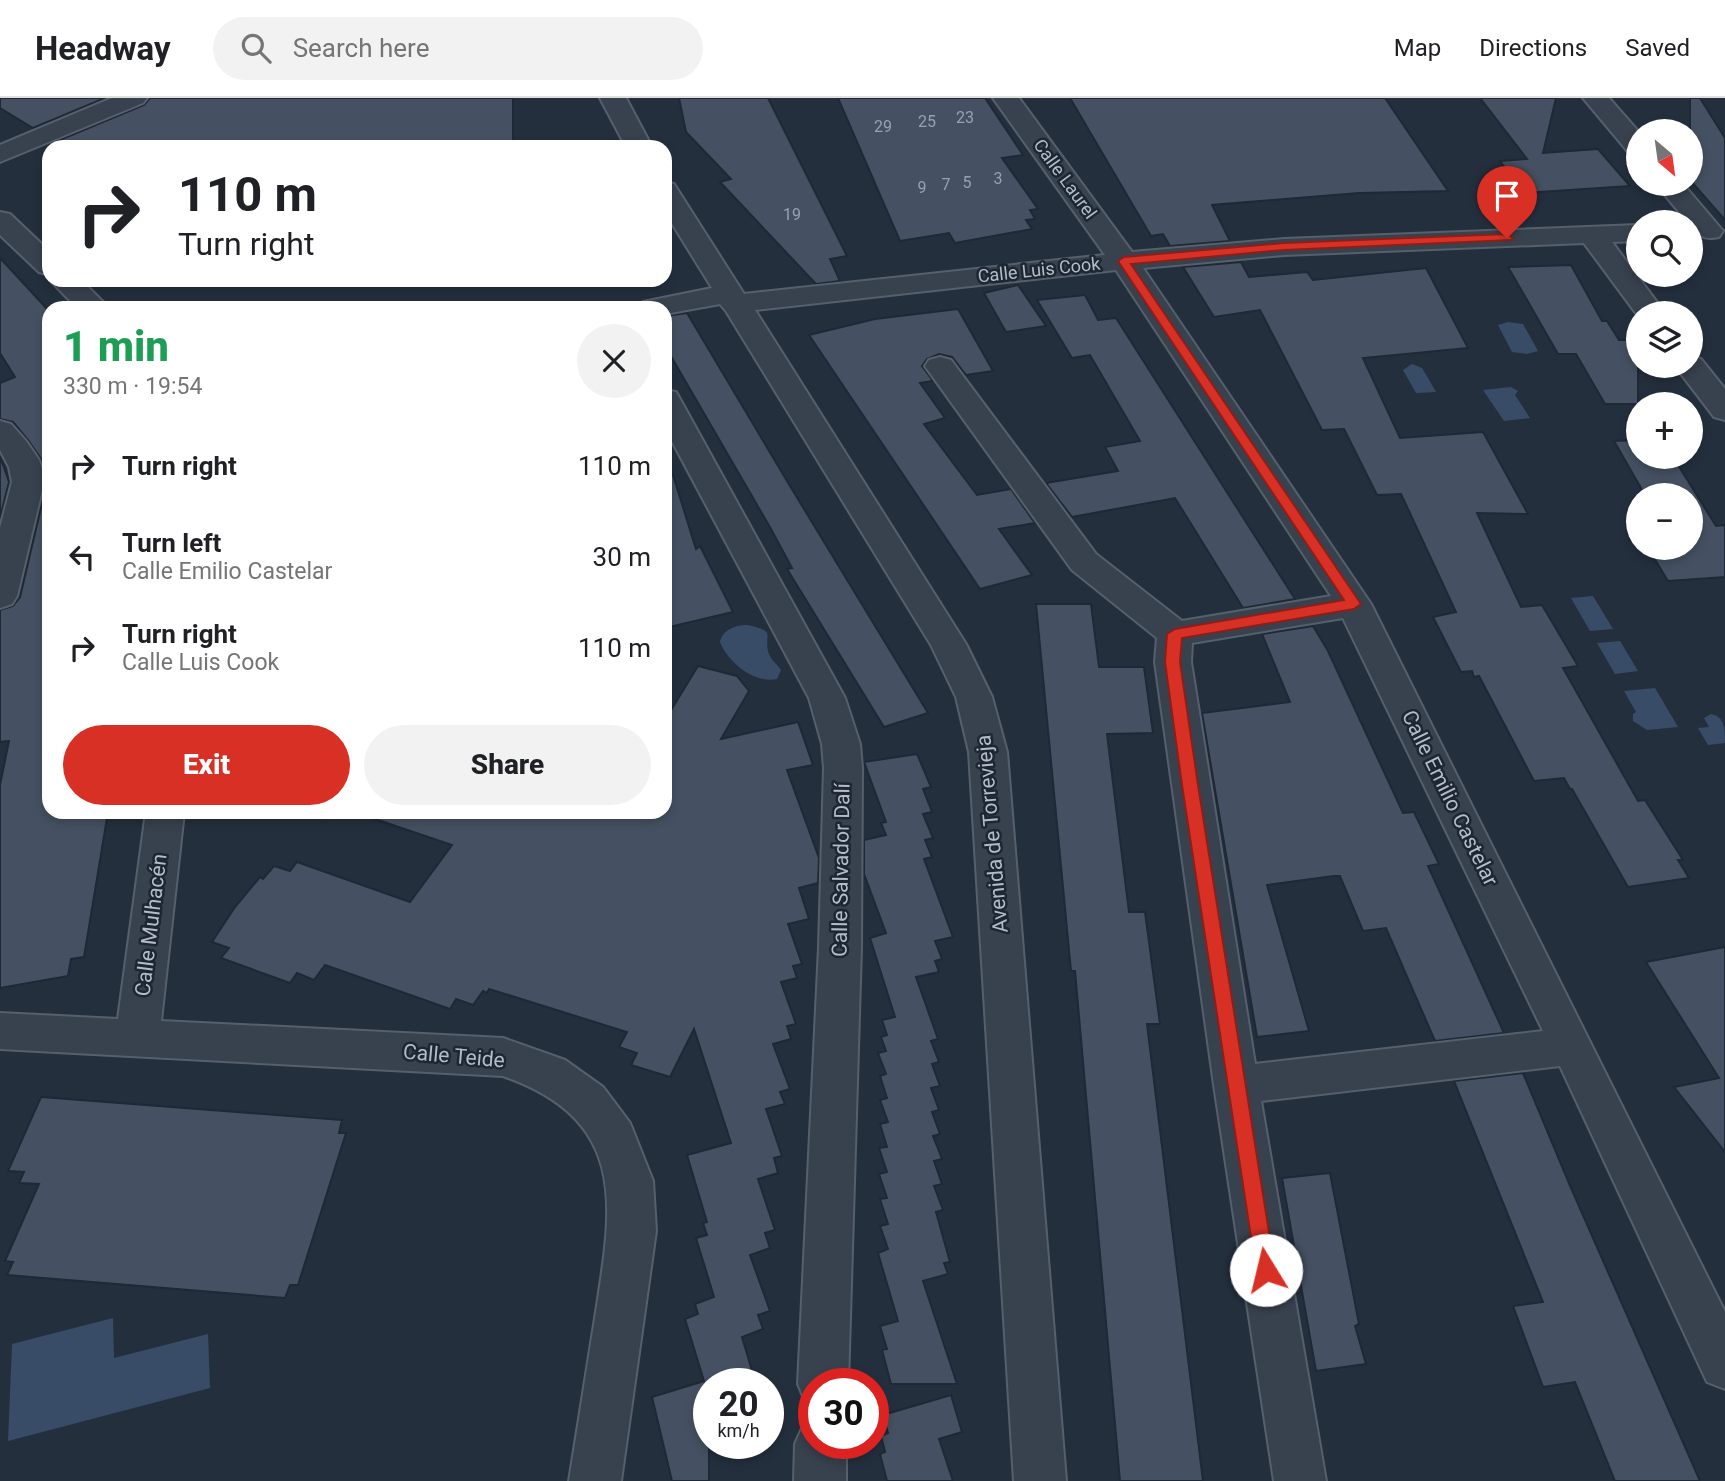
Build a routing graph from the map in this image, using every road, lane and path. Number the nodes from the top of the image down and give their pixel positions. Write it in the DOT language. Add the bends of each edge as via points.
graph roads {
  1 [pos="135,98"];
  2 [pos="613,98"];
  3 [pos="1006,98"];
  4 [pos="1596,98"];
  5 [pos="1626,134"];
  6 [pos="635,140"];
  7 [pos="0,154"];
  8 [pos="1679,196"];
  9 [pos="672,202"];
  10 [pos="0,220"];
  11 [pos="1708,231"];
  12 [pos="1626,233"];
  13 [pos="1591,234"];
  14 [pos="42,259"];
  15 [pos="1124,261"];
  16 [pos="72,287"];
  17 [pos="731,299"];
  18 [pos="86,301"];
  19 [pos="1642,301"];
  20 [pos="672,306"];
  21 [pos="940,366"];
  22 [pos="1700,378"];
  23 [pos="1725,410"];
  24 [pos="672,412"];
  25 [pos="0,431"];
  26 [pos="0,596"];
  27 [pos="1354,604"];
  28 [pos="1175,634"];
  29 [pos="164,819"];
  30 [pos="0,1031"];
  31 [pos="137,1039"];
  32 [pos="1572,1046"];
  33 [pos="1236,1085"];
  34 [pos="1725,1365"];
  35 [pos="824,1368"];
  36 [pos="821,1459"];
  37 [pos="595,1481"];
  38 [pos="820,1481"];
  39 [pos="1040,1481"];
  40 [pos="1300,1481"];
  1 -- 7 [label="street"];
  2 -- 6 [label="street"];
  3 -- 15 [label="street, Calle Laurel"];
  4 -- 5 [label="street"];
  8 -- 11 [label="street"];
  9 -- 17 [label="street, Avenida de Torrevieja"];
  10 -- 14 [label="street"];
  12 -- 13 [label="street, Calle Luis Cook"];
  13 -- 15 [label="street, Calle Luis Cook" via="1284,247"];
  13 -- 19 [label="street"];
  15 -- 17 [label="street, Calle Luis Cook"];
  15 -- 27 [label="street, Calle Emilio Castelar"];
  16 -- 18 [label="street"];
  17 -- 20 [label="street"];
  17 -- 39 [label="street, Avenida de Torrevieja" via="948,643 982,725 989,762"];
  21 -- 28 [label="street" via="1084,562"];
  22 -- 23 [label="street"];
  24 -- 35 [label="street, Calle Salvador Dalí" via="827,698 841,744 840,947"];
  25 -- 26 [label="street" via="16,449 28,471 28,482"];
  27 -- 28 [label="street"];
  27 -- 32 [label="street, Calle Emilio Castelar"];
  28 -- 33 [label="street" via="1172,662"];
  29 -- 31 [label="street, Calle Mulhacén"];
  30 -- 31 [label="street, Calle Teide"];
  31 -- 37 [label="street, Calle Teide" via="503,1057 549,1073 587,1101 614,1137 630,1181 632,1231"];
  32 -- 33 [label="street"];
  32 -- 34 [label="street, Calle Emilio Castelar"];
  33 -- 40 [label="street"];
  36 -- 38 [label="street"];
}
